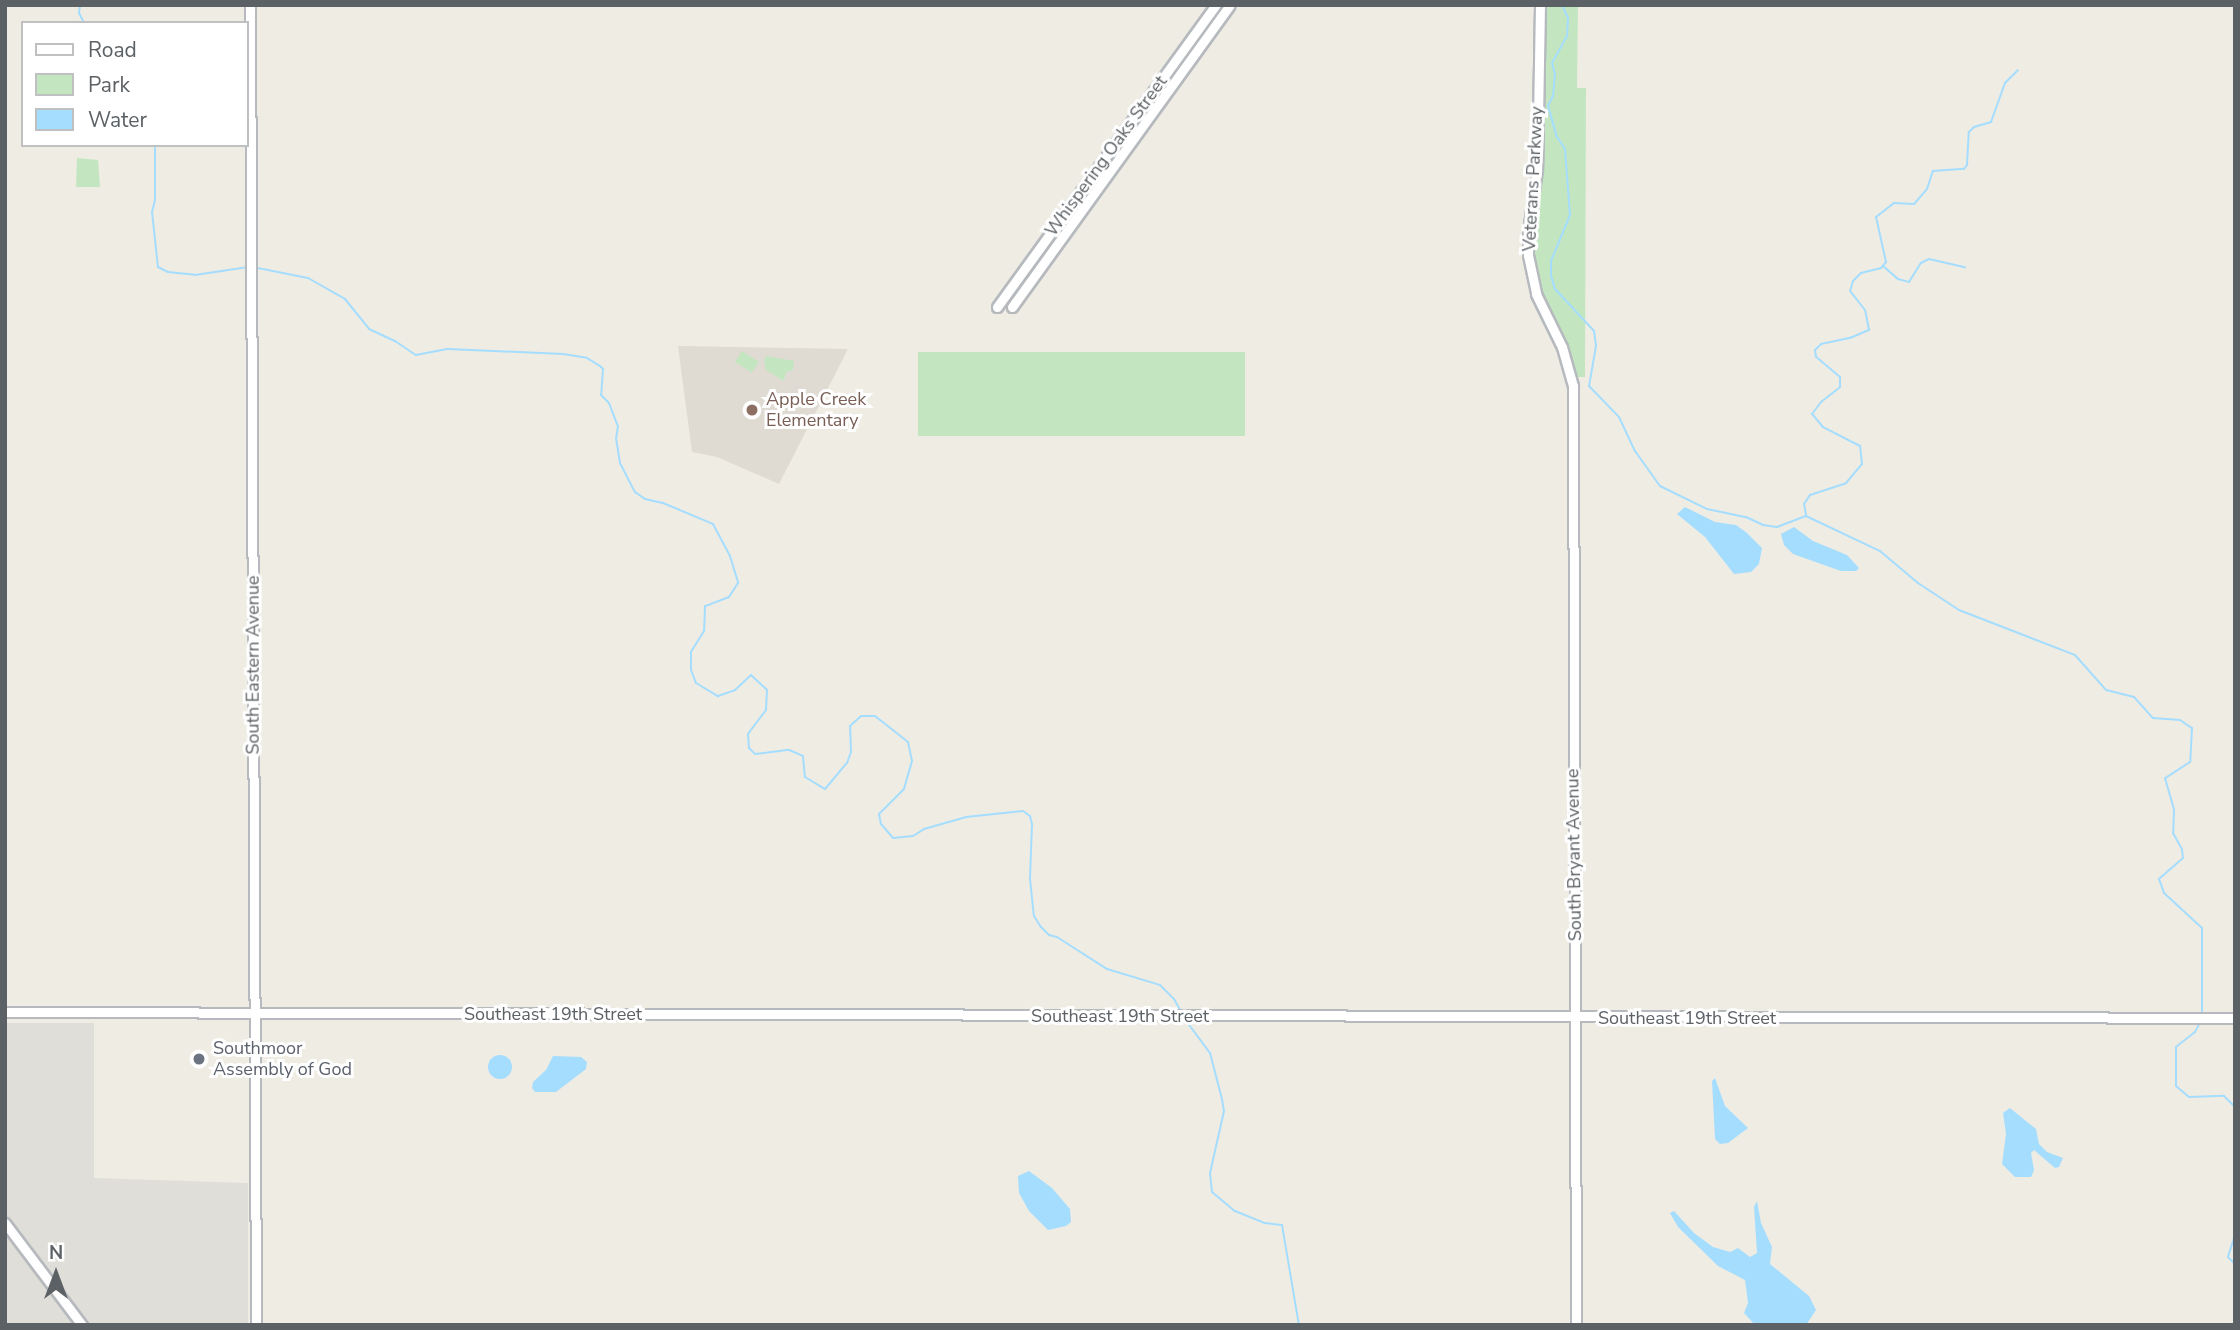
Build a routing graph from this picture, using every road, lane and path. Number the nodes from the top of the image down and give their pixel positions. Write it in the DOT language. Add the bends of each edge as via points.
graph roads {
  1 [pos="250,5"];
  2 [pos="1216,5"];
  3 [pos="1230,5"];
  4 [pos="1540,5"];
  5 [pos="997,307"];
  6 [pos="1012,307"];
  7 [pos="1573,386"];
  8 [pos="5,1012"];
  9 [pos="255,1012"];
  10 [pos="1576,1017"];
  11 [pos="2235,1018"];
  12 [pos="5,1223"];
  13 [pos="82,1325"];
  14 [pos="256,1325"];
  15 [pos="1576,1325"];
  1 -- 9 [label="street, South Eastern Avenue"];
  2 -- 5 [label="street, Whispering Oaks Street"];
  3 -- 6 [label="street, Whispering Oaks Street"];
  4 -- 7 [label="street, Veterans Parkway" via="1537,170 1528,256 1536,294 1562,347"];
  7 -- 10 [label="street, South Bryant Avenue"];
  8 -- 9 [label="street, Southeast 19th Street"];
  9 -- 10 [label="street, Southeast 19th Street"];
  9 -- 14 [label="street, South Eastern Avenue"];
  10 -- 11 [label="street, Southeast 19th Street"];
  10 -- 15 [label="street, South Bryant Avenue"];
  12 -- 13 [label="street"];
}
